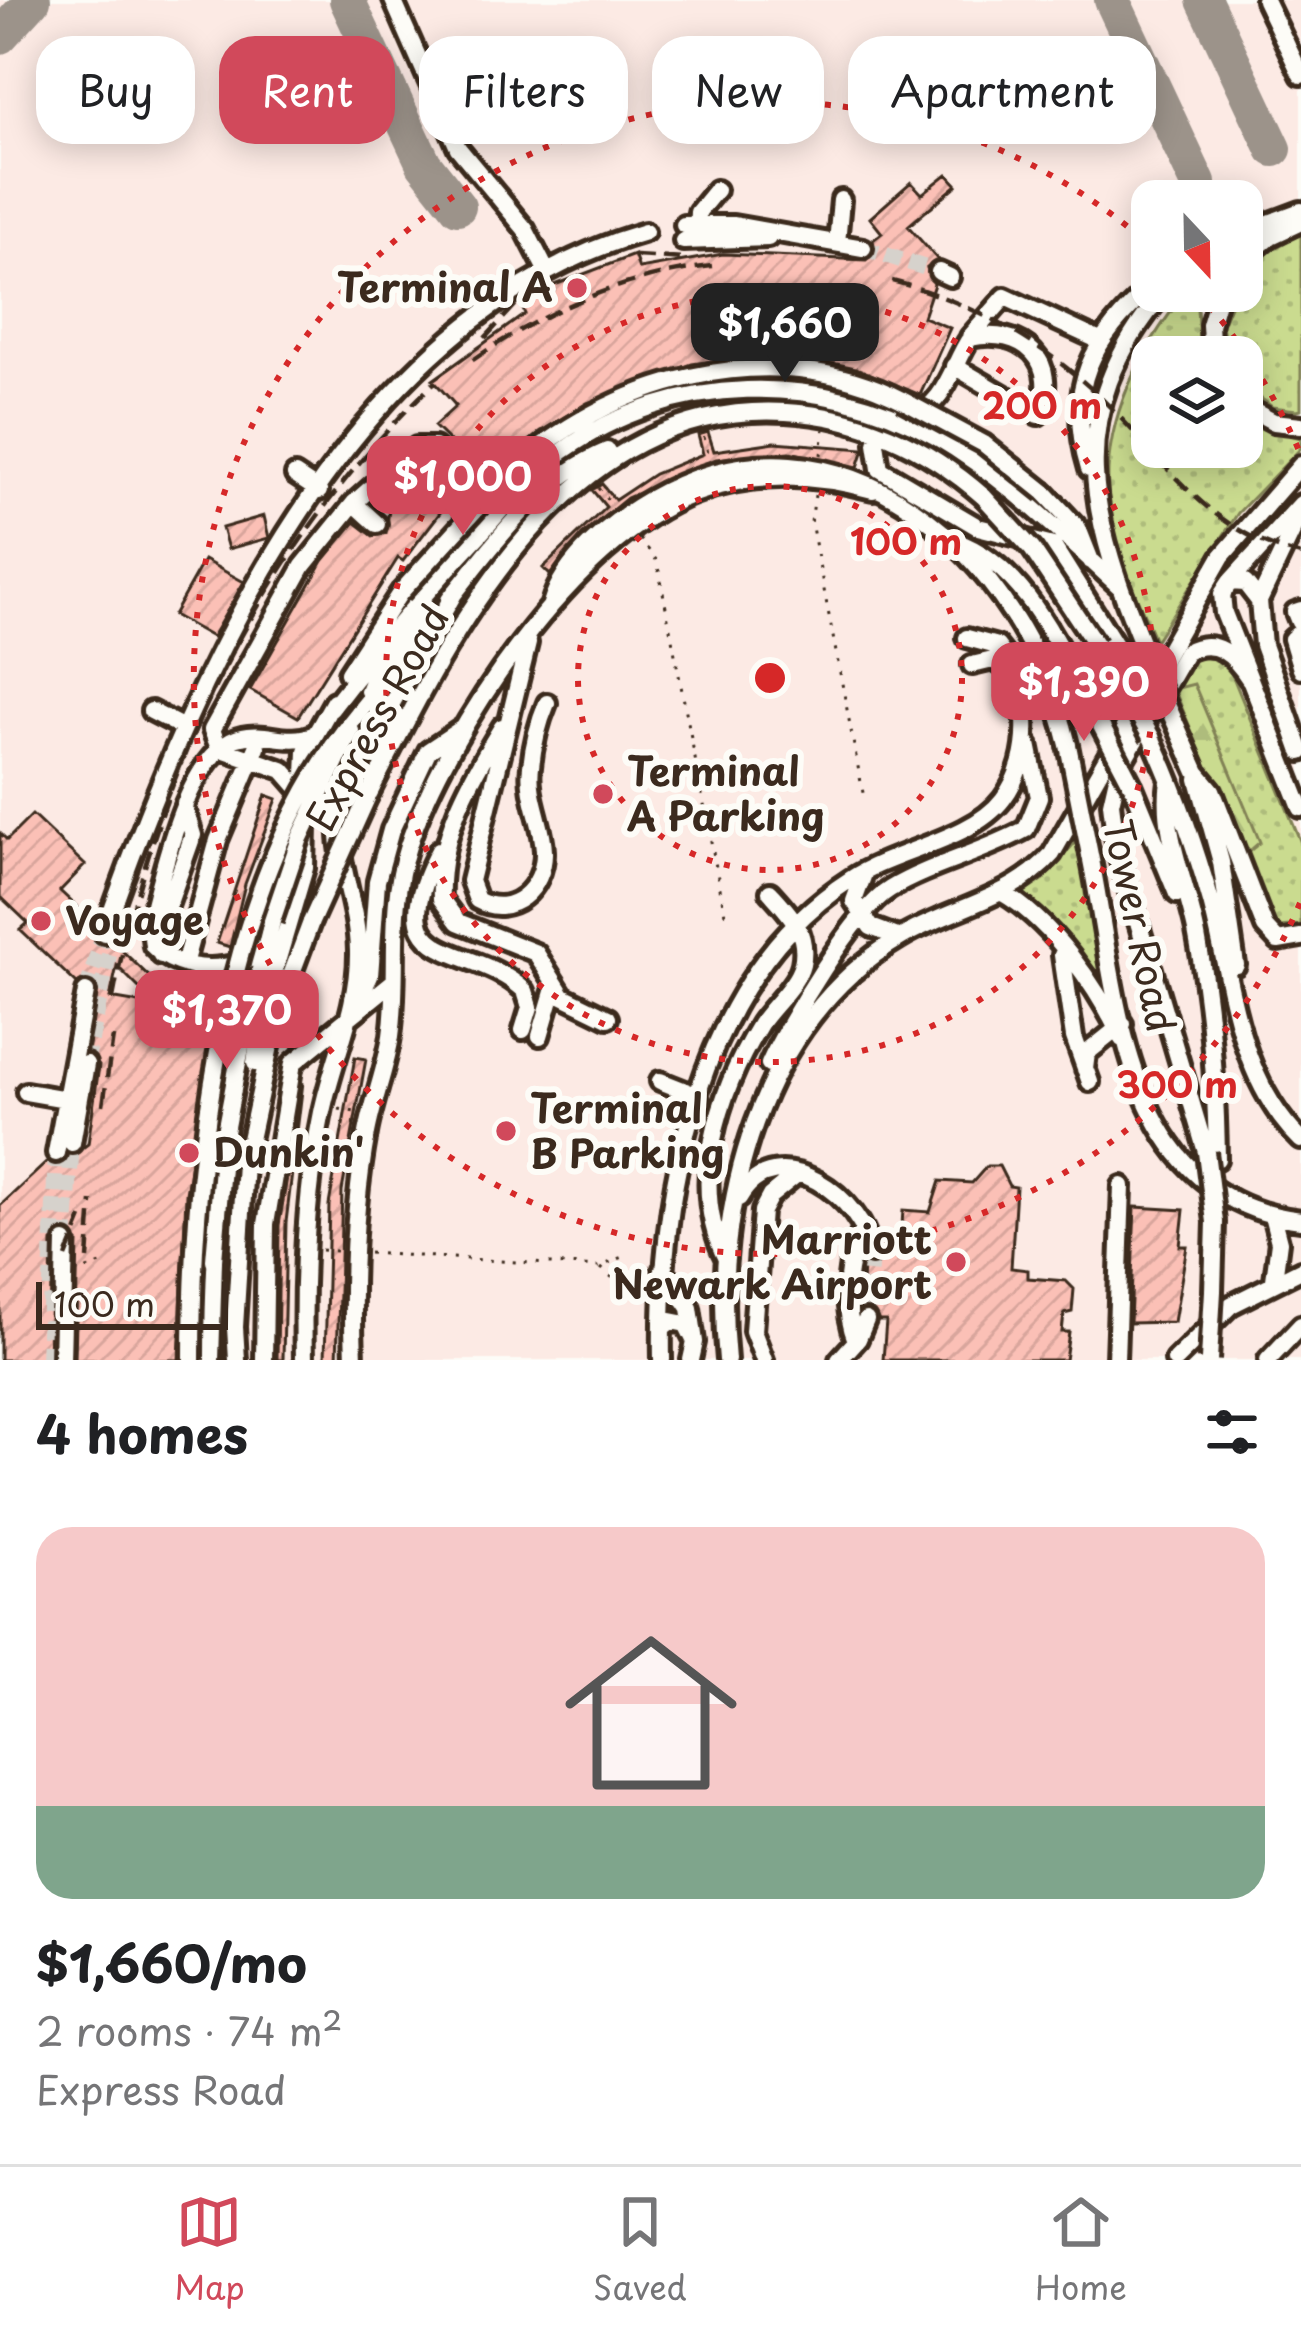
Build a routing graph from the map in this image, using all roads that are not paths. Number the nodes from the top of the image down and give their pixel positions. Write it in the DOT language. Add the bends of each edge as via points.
graph roads {
  1 [pos="393,0"];
  2 [pos="1265,0"];
  3 [pos="1301,75"];
  4 [pos="716,190"];
  5 [pos="841,200"];
  6 [pos="1301,211"];
  7 [pos="1301,222"];
  8 [pos="1263,225"];
  9 [pos="645,232"];
  10 [pos="837,243"];
  11 [pos="1263,243"];
  12 [pos="863,248"];
  13 [pos="547,272"];
  14 [pos="1131,307"];
  15 [pos="1149,312"];
  16 [pos="970,338"];
  17 [pos="1098,340"];
  18 [pos="954,366"];
  19 [pos="942,392"];
  20 [pos="1263,416"];
  21 [pos="1301,425"];
  22 [pos="914,428"];
  23 [pos="658,430"];
  24 [pos="876,443"];
  25 [pos="951,446"];
  26 [pos="1301,465"];
  27 [pos="295,475"];
  28 [pos="1094,486"];
  29 [pos="477,488"];
  30 [pos="319,490"];
  31 [pos="354,503"];
  32 [pos="504,507"];
  33 [pos="1301,512"];
  34 [pos="377,524"];
  35 [pos="478,536"];
  36 [pos="943,536"];
  37 [pos="1091,561"];
  38 [pos="1230,582"];
  39 [pos="1119,586"];
  40 [pos="455,592"];
  41 [pos="1258,601"];
  42 [pos="1299,624"];
  43 [pos="532,630"];
  44 [pos="967,638"];
  45 [pos="972,664"];
  46 [pos="1301,669"];
  47 [pos="1131,670"];
  48 [pos="1012,672"];
  49 [pos="1250,680"];
  50 [pos="547,703"];
  51 [pos="362,708"];
  52 [pos="331,709"];
  53 [pos="151,711"];
  54 [pos="508,716"];
  55 [pos="468,724"];
  56 [pos="182,727"];
  57 [pos="315,734"];
  58 [pos="1026,737"];
  59 [pos="260,739"];
  60 [pos="219,748"];
  61 [pos="1301,752"];
  62 [pos="253,757"];
  63 [pos="1197,772"];
  64 [pos="1169,779"];
  65 [pos="304,793"];
  66 [pos="1002,801"];
  67 [pos="1301,808"];
  68 [pos="185,809"];
  69 [pos="448,834"];
  70 [pos="1013,836"];
  71 [pos="1060,841"];
  72 [pos="1117,851"];
  73 [pos="867,868"];
  74 [pos="176,876"];
  75 [pos="159,889"];
  76 [pos="770,892"];
  77 [pos="1001,892"];
  78 [pos="862,916"];
  79 [pos="798,922"];
  80 [pos="108,937"];
  81 [pos="900,938"];
  82 [pos="1301,938"];
  83 [pos="1278,941"];
  84 [pos="1301,947"];
  85 [pos="265,948"];
  86 [pos="1059,948"];
  87 [pos="161,955"];
  88 [pos="771,956"];
  89 [pos="184,962"];
  90 [pos="218,970"];
  91 [pos="394,981"];
  92 [pos="792,981"];
  93 [pos="555,985"];
  94 [pos="86,992"];
  95 [pos="1208,1004"];
  96 [pos="264,1010"];
  97 [pos="350,1014"];
  98 [pos="608,1018"];
  99 [pos="1121,1025"];
  100 [pos="719,1044"];
  101 [pos="1245,1047"];
  102 [pos="745,1056"];
  103 [pos="86,1064"];
  104 [pos="660,1081"];
  105 [pos="26,1092"];
  106 [pos="698,1096"];
  107 [pos="766,1096"];
  108 [pos="72,1100"];
  109 [pos="1301,1140"];
  110 [pos="64,1148"];
  111 [pos="1211,1155"];
  112 [pos="797,1174"];
  113 [pos="1122,1186"];
  114 [pos="734,1206"];
  115 [pos="1272,1215"];
  116 [pos="1301,1220"];
  117 [pos="863,1230"];
  118 [pos="65,1242"];
  119 [pos="871,1254"];
  120 [pos="726,1260"];
  121 [pos="663,1269"];
  122 [pos="1301,1270"];
  123 [pos="1274,1280"];
  124 [pos="866,1320"];
  125 [pos="1301,1325"];
  126 [pos="662,1328"];
  127 [pos="856,1341"];
  128 [pos="693,1351"];
  129 [pos="62,1360"];
  130 [pos="192,1360"];
  131 [pos="211,1360"];
  132 [pos="236,1360"];
  133 [pos="264,1360"];
  134 [pos="304,1360"];
  135 [pos="354,1360"];
  136 [pos="662,1360"];
  137 [pos="727,1360"];
  138 [pos="764,1360"];
  139 [pos="839,1360"];
  140 [pos="1116,1360"];
  141 [pos="1175,1360"];
  142 [pos="1208,1360"];
  143 [pos="1268,1360"];
  1 -- 13 [label="street" via="458,148 525,229"];
  2 -- 3 [label="street"];
  4 -- 10 [label="street" via="690,233 733,224"];
  5 -- 10 [label="street"];
  6 -- 8 [label="street"];
  7 -- 11 [label="street"];
  9 -- 13 [label="street"];
  10 -- 12 [label="street"];
  13 -- 30 [label="street" via="500,301 404,385"];
  14 -- 17 [label="street"];
  15 -- 28 [label="street" via="1107,392"];
  16 -- 17 [label="street" via="1005,297"];
  16 -- 18 [label="street"];
  16 -- 18 [label="street" via="999,335 1044,362 1038,415"];
  17 -- 28 [label="street" via="1082,394"];
  18 -- 19 [label="street"];
  19 -- 22 [label="street"];
  19 -- 25 [label="street" via="940,420"];
  20 -- 21 [label="street"];
  22 -- 23 [label="street, Express Road" via="793,412 722,414"];
  22 -- 25 [label="street"];
  22 -- 32 [label="street" via="846,398 800,391 696,396 594,432"];
  22 -- 64 [label="street, Express Road, bridge" via="1040,559"];
  23 -- 32 [label="street"];
  23 -- 96 [label="street, Express Road, bridge" via="590,473 530,532 462,629 368,796"];
  24 -- 47 [label="street" via="880,469 905,487 977,527 1053,546"];
  25 -- 37 [label="street"];
  26 -- 71 [label="street" via="1222,556"];
  27 -- 30 [label="street"];
  28 -- 39 [label="street"];
  29 -- 31 [label="street" via="424,445 402,455"];
  29 -- 32 [label="street"];
  29 -- 35 [label="street"];
  30 -- 56 [label="street" via="246,602"];
  31 -- 34 [label="street"];
  31 -- 60 [label="street" via="303,566 215,719"];
  32 -- 35 [label="street"];
  32 -- 40 [label="street"];
  33 -- 38 [label="street"];
  33 -- 41 [label="street"];
  35 -- 51 [label="street" via="382,663"];
  35 -- 52 [label="street" via="407,610"];
  36 -- 43 [label="street, Tower Road" via="873,490 818,472 725,484 627,524"];
  36 -- 95 [label="street, bridge" via="994,563 1033,606 1133,788 1177,892"];
  36 -- 99 [label="street, Tower Road, bridge" via="1027,632 1052,687"];
  37 -- 39 [label="street"];
  37 -- 52 [label="street, bridge" via="1078,528 1044,492 963,431 877,388 798,372 707,374 617,399 555,433 400,593"];
  38 -- 41 [label="street" via="1245,583"];
  38 -- 49 [label="street" via="1221,603"];
  39 -- 63 [label="street, bridge"];
  40 -- 51 [label="street"];
  40 -- 97 [label="street" via="340,801 338,846 358,952"];
  41 -- 61 [label="street" via="1272,676"];
  42 -- 46 [label="street"];
  43 -- 54 [label="street"];
  43 -- 55 [label="street, Tower Road"];
  44 -- 48 [label="street" via="997,646"];
  45 -- 48 [label="street" via="993,660"];
  48 -- 58 [label="street"];
  49 -- 67 [label="street"];
  49 -- 72 [label="street" via="1220,648 1196,647 1180,659 1116,776"];
  50 -- 54 [label="street" via="546,742 531,783 543,859 522,901 505,909 487,905 470,881"];
  51 -- 85 [label="street, bridge" via="300,838"];
  51 -- 130 [label="street, bridge" via="288,819 250,925 205,1137"];
  52 -- 57 [label="street"];
  53 -- 56 [label="street"];
  54 -- 69 [label="street"];
  55 -- 91 [label="street, Tower Road" via="403,863"];
  55 -- 97 [label="street" via="428,751 391,830 377,881 370,976"];
  56 -- 80 [label="street"];
  57 -- 59 [label="street"];
  57 -- 65 [label="street" via="304,759"];
  58 -- 66 [label="street"];
  58 -- 70 [label="street" via="1039,797 1034,819"];
  59 -- 60 [label="street" via="240,737"];
  59 -- 62 [label="street"];
  60 -- 62 [label="street"];
  60 -- 68 [label="street"];
  62 -- 65 [label="street" via="283,770"];
  62 -- 89 [label="street" via="218,840"];
  63 -- 83 [label="street"];
  63 -- 101 [label="street" via="1223,873"];
  64 -- 95 [label="street, Express Road" via="1165,808"];
  64 -- 101 [label="street, Express Road" via="1206,884"];
  65 -- 96 [label="street" via="305,868"];
  66 -- 70 [label="street" via="1026,808"];
  66 -- 73 [label="street" via="973,825"];
  68 -- 74 [label="street" via="193,835"];
  68 -- 75 [label="street"];
  69 -- 93 [label="street" via="440,879 447,910 470,928 536,953"];
  69 -- 93 [label="street" via="419,897 429,940 518,985 532,1033"];
  70 -- 78 [label="street" via="890,890"];
  71 -- 72 [label="street" via="1089,825"];
  71 -- 77 [label="street" via="1042,866"];
  72 -- 111 [label="street"];
  73 -- 78 [label="street" via="854,889"];
  73 -- 79 [label="street"];
  74 -- 75 [label="street"];
  74 -- 87 [label="street"];
  75 -- 87 [label="street" via="149,934"];
  76 -- 79 [label="street"];
  77 -- 81 [label="street"];
  77 -- 86 [label="street"];
  78 -- 81 [label="street"];
  78 -- 107 [label="street" via="784,1032 764,1074"];
  79 -- 88 [label="street"];
  79 -- 92 [label="street" via="802,964"];
  81 -- 107 [label="street" via="830,993"];
  82 -- 83 [label="street"];
  83 -- 84 [label="street"];
  85 -- 90 [label="street"];
  85 -- 96 [label="street"];
  86 -- 99 [label="street"];
  86 -- 99 [label="street" via="1088,1076 1087,1053"];
  87 -- 89 [label="street"];
  88 -- 92 [label="street" via="788,964"];
  88 -- 100 [label="street"];
  89 -- 90 [label="street"];
  90 -- 96 [label="street"];
  91 -- 97 [label="street"];
  91 -- 135 [label="street, Tower Road" via="391,1036 359,1184"];
  92 -- 102 [label="street"];
  93 -- 98 [label="street" via="575,1005"];
  94 -- 108 [label="street"];
  95 -- 111 [label="street, Express Road"];
  96 -- 131 [label="street, bridge" via="222,1156"];
  96 -- 132 [label="street, Express Road, bridge"];
  97 -- 133 [label="street" via="300,1054 289,1078 266,1224"];
  97 -- 134 [label="street" via="310,1188"];
  99 -- 115 [label="street, Tower Road" via="1148,1114 1180,1159 1218,1192"];
  100 -- 102 [label="street"];
  100 -- 106 [label="street"];
  101 -- 109 [label="street, Express Road" via="1267,1099"];
  102 -- 120 [label="street" via="705,1179 712,1232"];
  103 -- 108 [label="street"];
  104 -- 106 [label="street"];
  105 -- 108 [label="street"];
  106 -- 121 [label="street"];
  107 -- 114 [label="street"];
  108 -- 110 [label="street"];
  111 -- 142 [label="street, bridge"];
  112 -- 114 [label="street" via="757,1179"];
  112 -- 117 [label="street" via="841,1194"];
  112 -- 138 [label="street" via="762,1211 753,1331"];
  113 -- 140 [label="street"];
  114 -- 120 [label="street"];
  115 -- 116 [label="street, Tower Road"];
  115 -- 123 [label="street" via="1280,1242"];
  117 -- 119 [label="street"];
  117 -- 127 [label="street" via="849,1278 847,1318"];
  118 -- 129 [label="street"];
  120 -- 137 [label="street"];
  121 -- 126 [label="street"];
  121 -- 128 [label="street" via="690,1308"];
  122 -- 123 [label="street"];
  123 -- 141 [label="street" via="1222,1312"];
  124 -- 127 [label="street"];
  125 -- 143 [label="street"];
  126 -- 128 [label="street" via="680,1319"];
  126 -- 136 [label="street"];
  127 -- 139 [label="street"];
}
